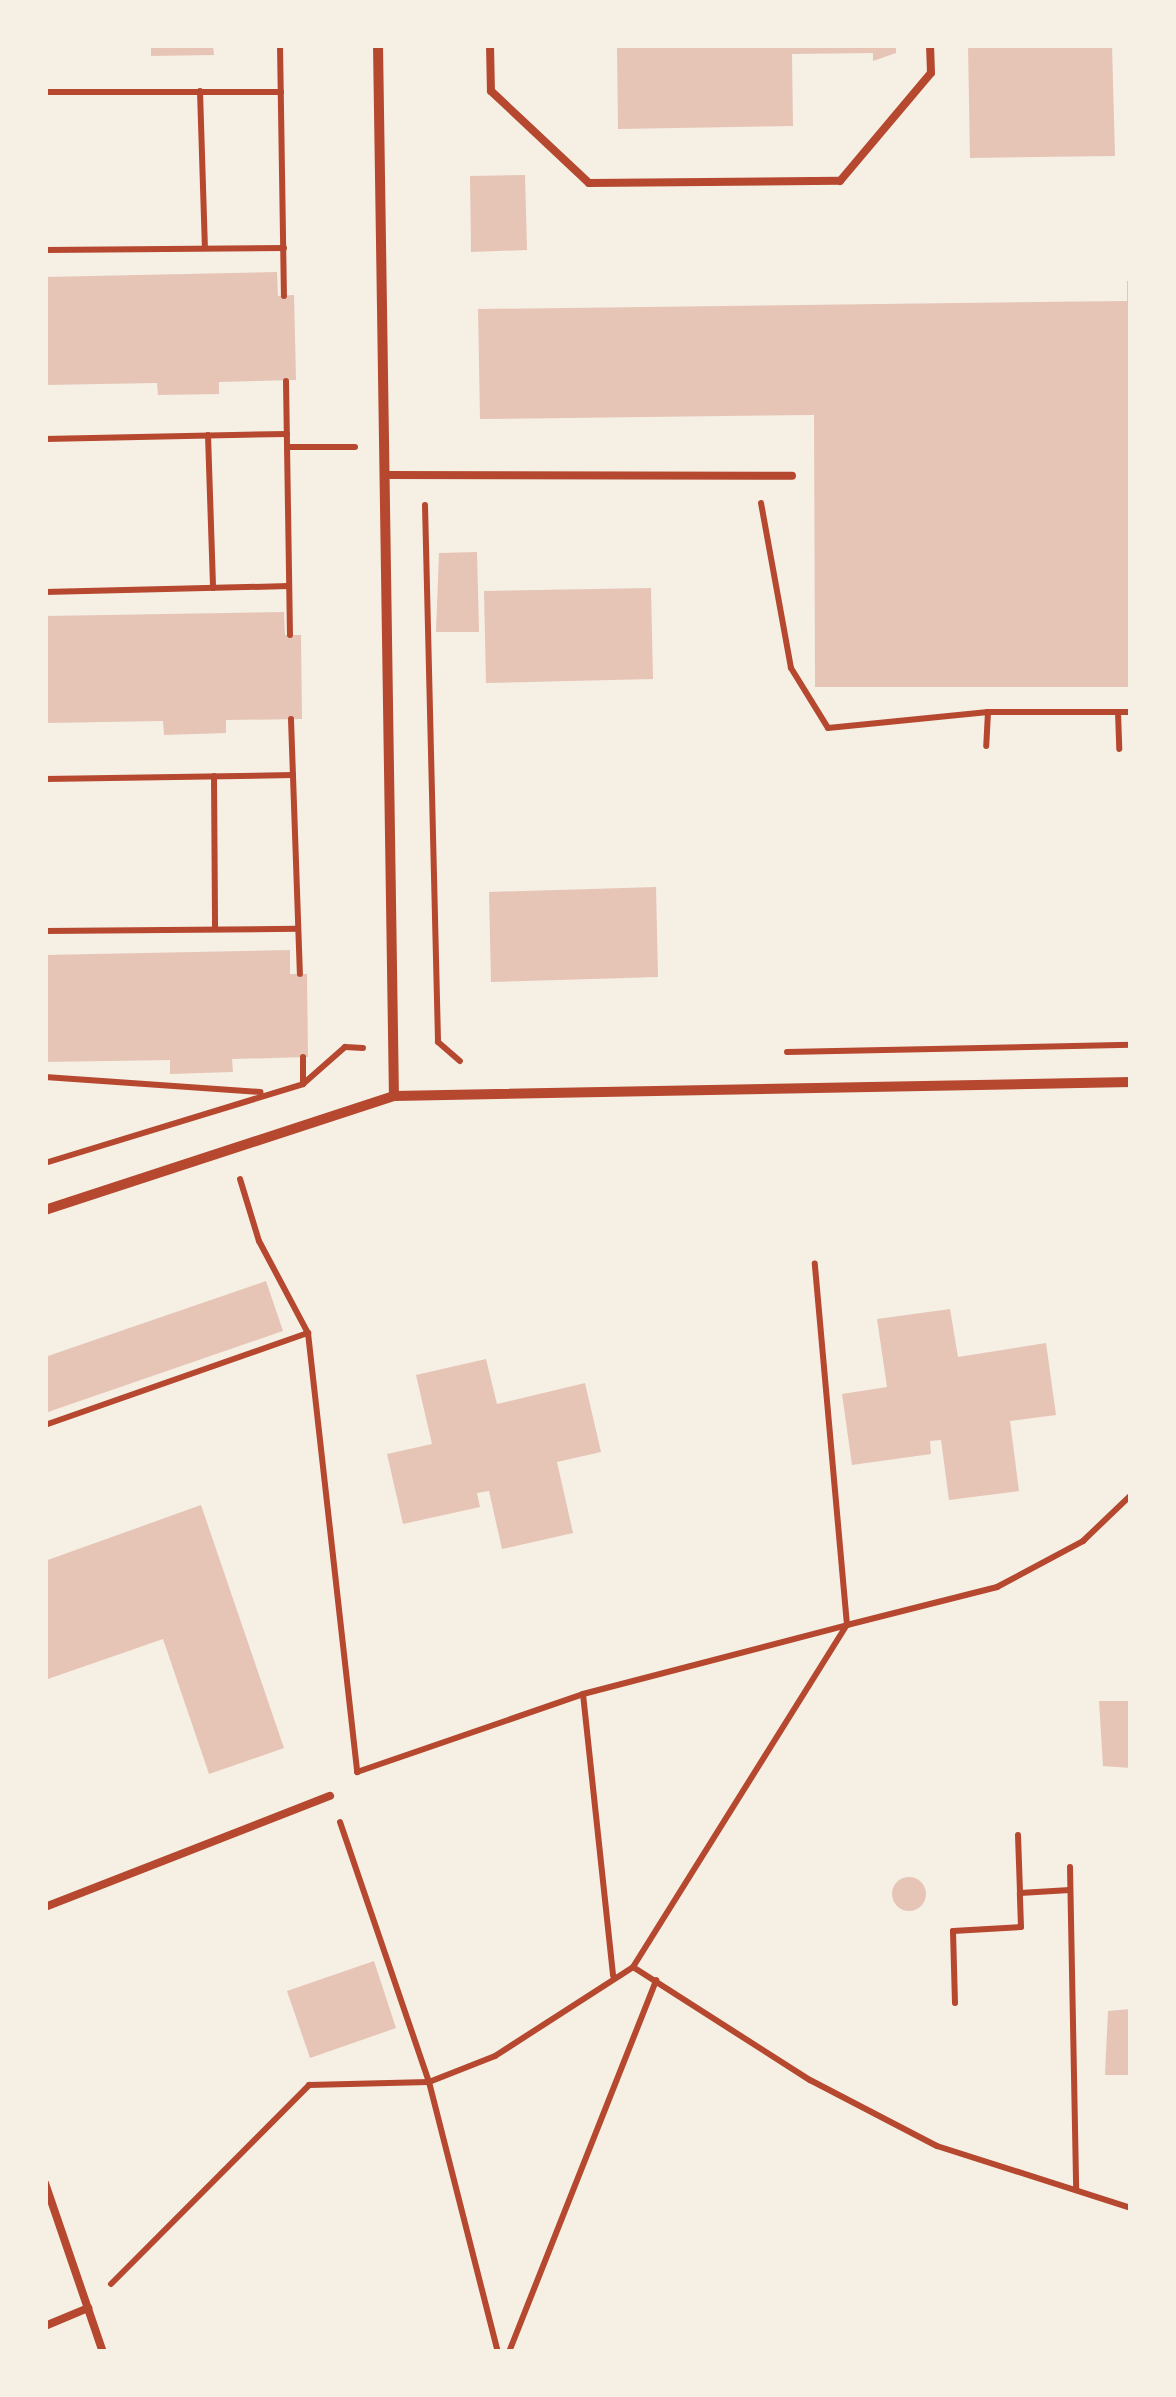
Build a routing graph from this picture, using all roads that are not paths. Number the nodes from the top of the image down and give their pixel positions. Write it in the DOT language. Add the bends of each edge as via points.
graph roads {
  1 [pos="378,45"];
  2 [pos="490,45"];
  3 [pos="930,45"];
  4 [pos="384,475"];
  5 [pos="792,476"];
  6 [pos="1131,1082"];
  7 [pos="394,1096"];
  8 [pos="45,1210"];
  9 [pos="330,1796"];
  10 [pos="45,1907"];
  11 [pos="45,2183"];
  12 [pos="88,2308"];
  13 [pos="45,2326"];
  14 [pos="103,2352"];
  1 -- 4 [label="street"];
  2 -- 3 [label="lane" via="491,91 588,183 840,181 931,72"];
  4 -- 5 [label="lane"];
  4 -- 7 [label="street"];
  6 -- 7 [label="street"];
  7 -- 8 [label="street"];
  9 -- 10 [label="lane"];
  11 -- 12 [label="lane"];
  12 -- 13 [label="lane"];
  12 -- 14 [label="lane"];
}
